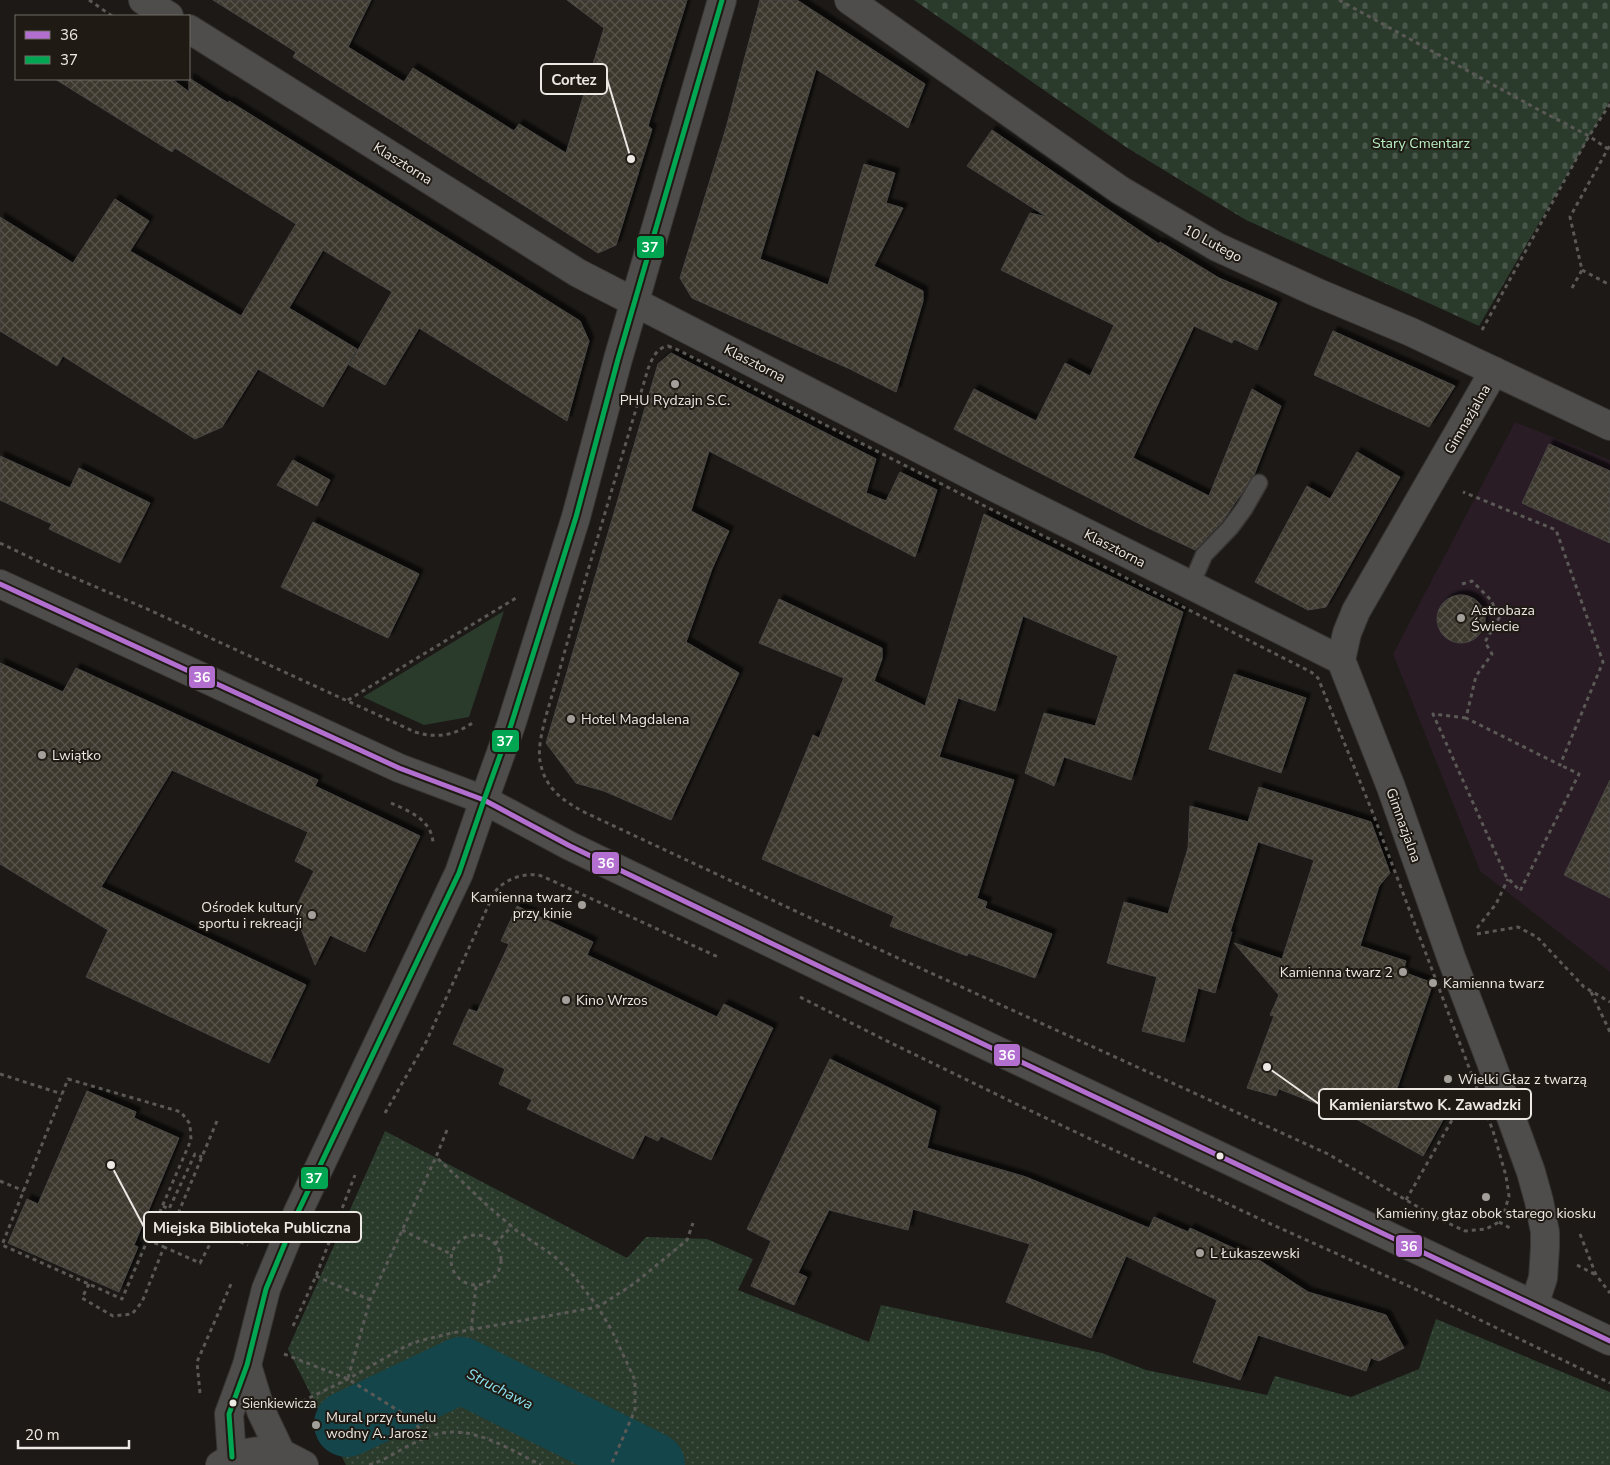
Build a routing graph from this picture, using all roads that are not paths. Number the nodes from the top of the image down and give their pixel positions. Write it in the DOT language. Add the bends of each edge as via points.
graph roads {
  1 [pos="142,0"];
  2 [pos="722,0"];
  3 [pos="849,0"];
  4 [pos="166,15"];
  5 [pos="190,30"];
  6 [pos="634,302"];
  7 [pos="1494,371"];
  8 [pos="1610,426"];
  9 [pos="1259,483"];
  10 [pos="0,584"];
  11 [pos="1191,585"];
  12 [pos="1341,660"];
  13 [pos="484,800"];
  14 [pos="1534,1305"];
  15 [pos="1610,1341"];
  16 [pos="247,1364"];
  17 [pos="292,1459"];
  18 [pos="226,1461"];
  1 -- 4 [label="street"];
  2 -- 6 [label="street"];
  3 -- 7 [label="street, 10 Lutego" via="1120,190 1217,247"];
  5 -- 6 [label="street, Klasztorna" via="578,273"];
  6 -- 11 [label="street, Klasztorna"];
  6 -- 13 [label="street" via="576,517"];
  7 -- 8 [label="street, 10 Lutego"];
  7 -- 12 [label="street, Gimnazjalna" via="1356,611"];
  9 -- 11 [label="lane" via="1244,510 1204,555"];
  10 -- 13 [label="street" via="399,768"];
  11 -- 12 [label="street, Klasztorna"];
  12 -- 14 [label="street, Gimnazjalna" via="1391,787 1537,1194 1545,1247 1543,1278"];
  13 -- 14 [label="street" via="577,850 838,976"];
  13 -- 16 [label="street" via="459,873 266,1289"];
  14 -- 15 [label="street"];
  16 -- 17 [label="street" via="261,1411"];
  16 -- 18 [label="street" via="229,1414"];
  17 -- 18 [label="street" via="256,1451"];
}
